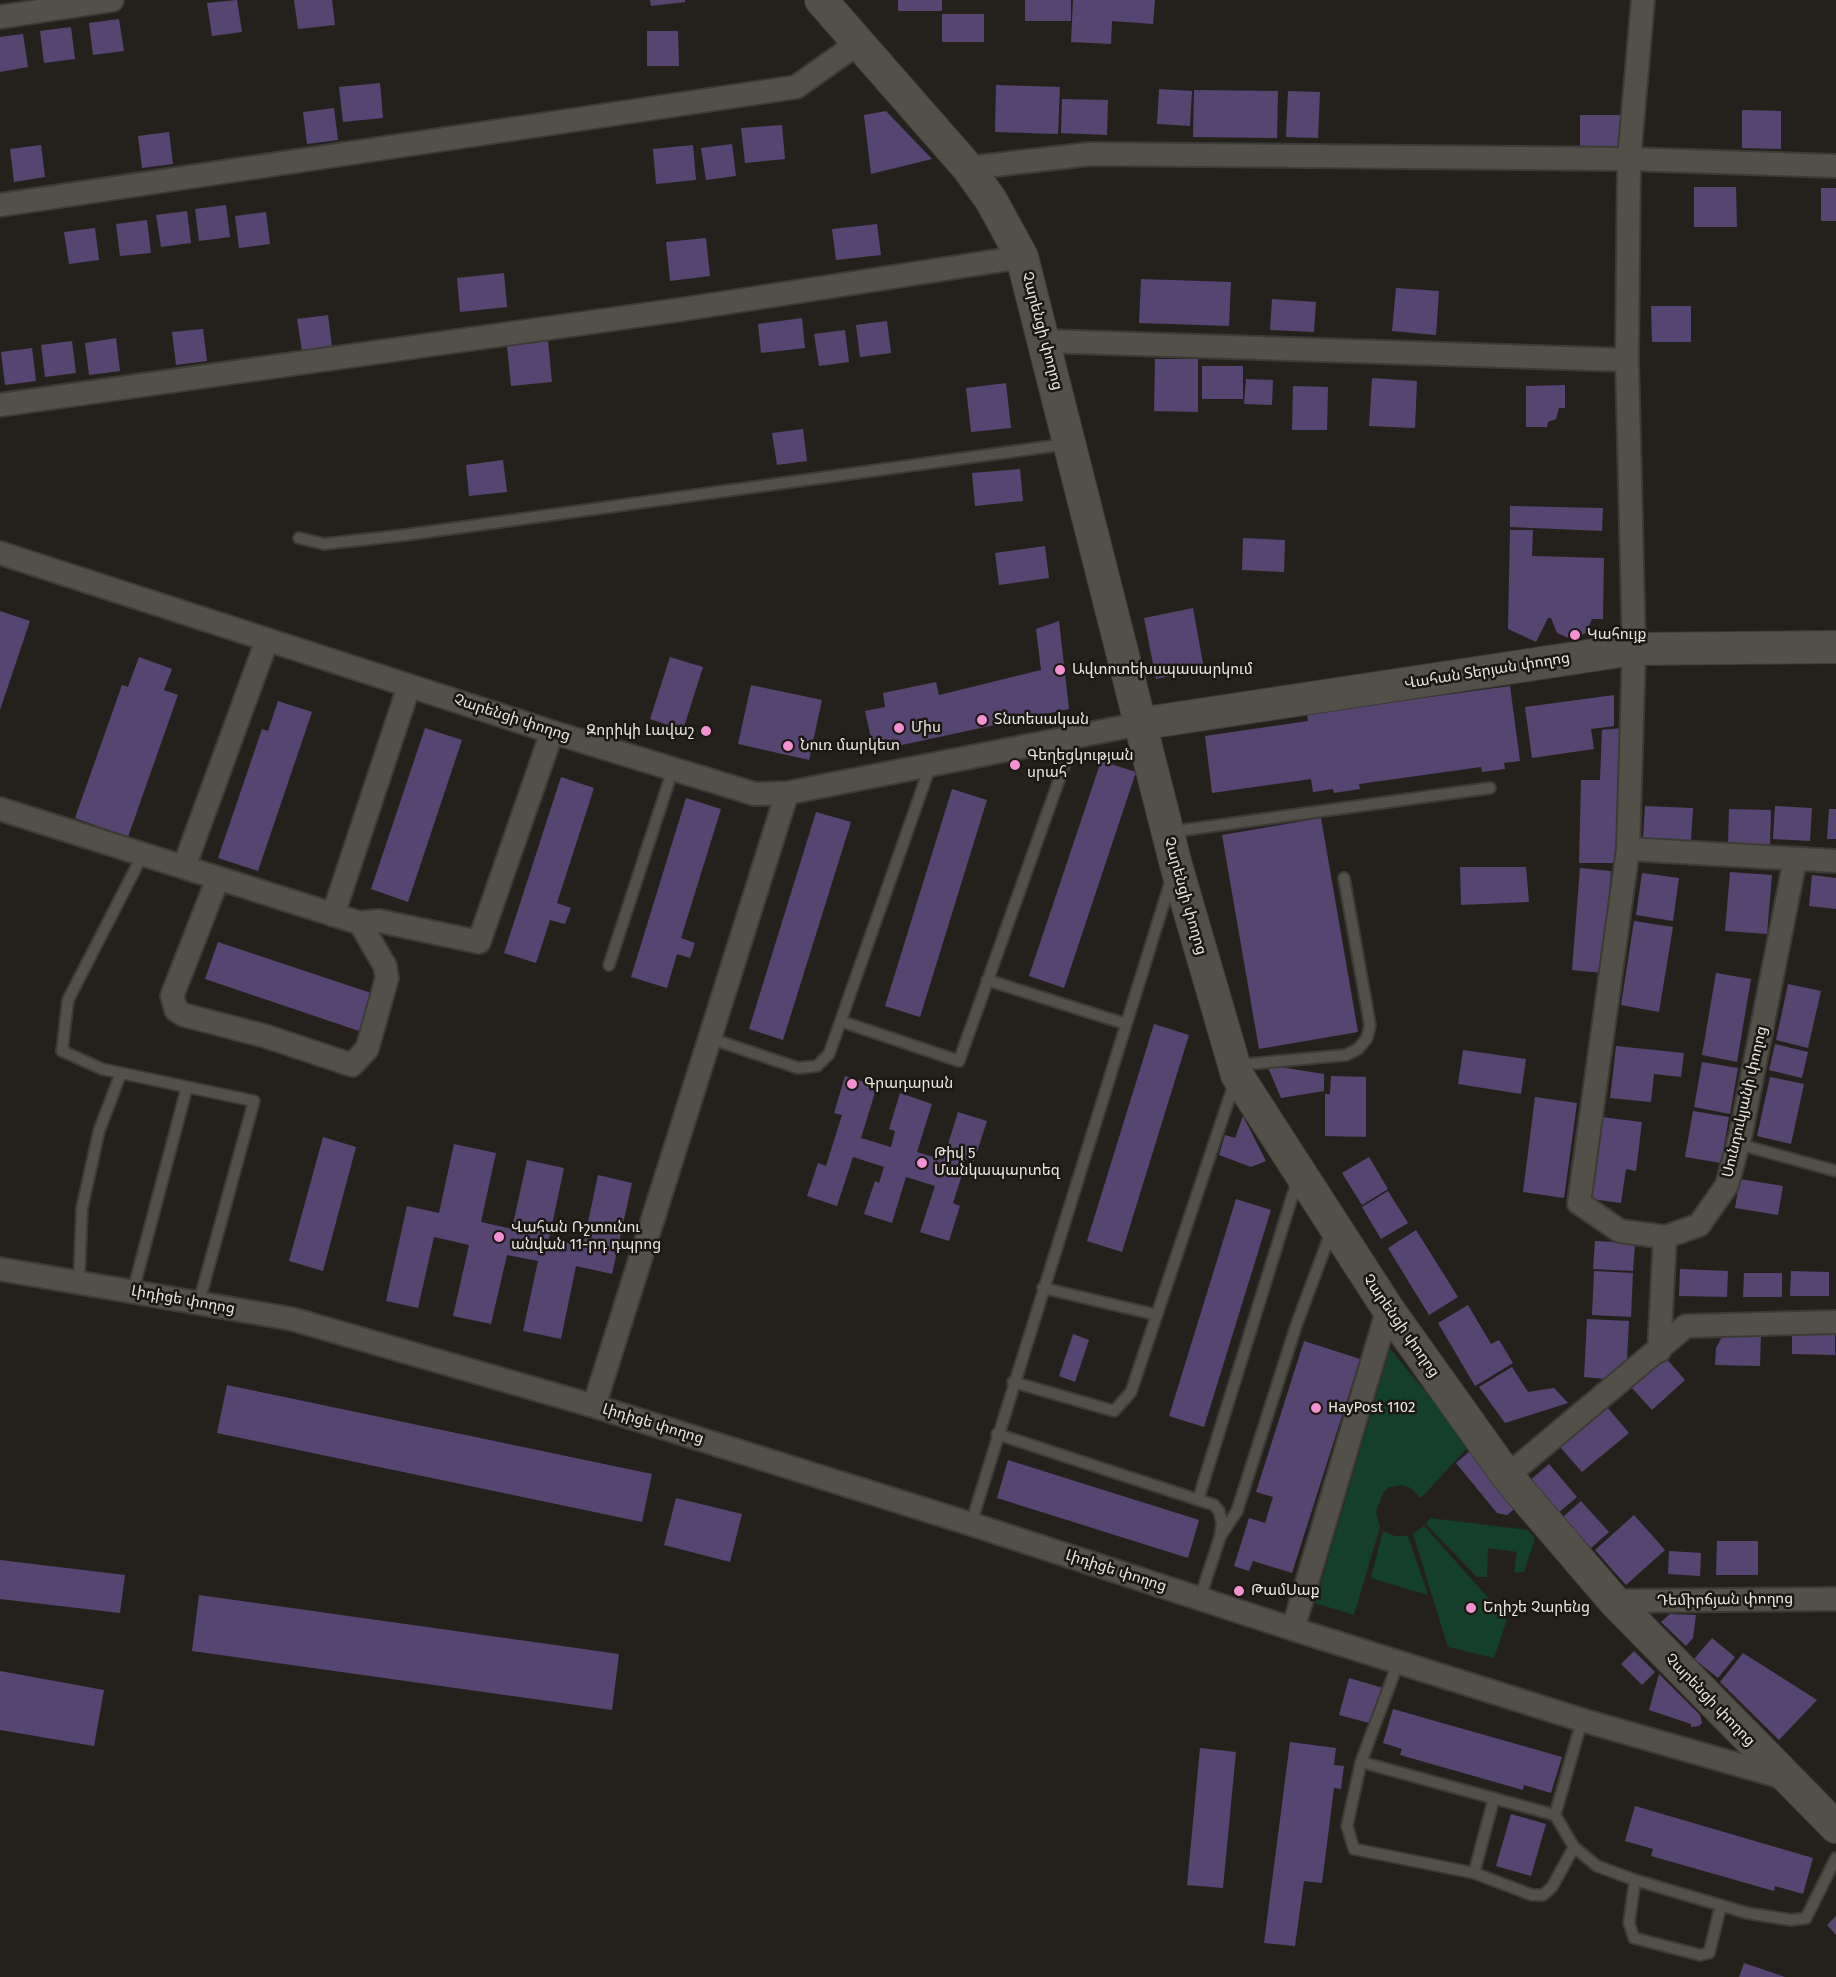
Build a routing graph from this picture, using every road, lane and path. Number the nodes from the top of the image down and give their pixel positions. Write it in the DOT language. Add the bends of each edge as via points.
graph roads {
  1 [pos="112,0"];
  2 [pos="821,0"];
  3 [pos="1643,0"];
  4 [pos="0,17"];
  5 [pos="857,44"];
  6 [pos="1629,159"];
  7 [pos="1836,166"];
  8 [pos="968,168"];
  9 [pos="0,205"];
  10 [pos="1022,258"];
  11 [pos="1045,341"];
  12 [pos="1628,360"];
  13 [pos="0,405"];
  14 [pos="1070,444"];
  15 [pos="299,538"];
  16 [pos="0,553"];
  17 [pos="267,639"];
  18 [pos="1836,647"];
  19 [pos="1634,649"];
  20 [pos="409,686"];
  21 [pos="1139,723"];
  22 [pos="552,732"];
  23 [pos="1074,737"];
  24 [pos="932,764"];
  25 [pos="673,769"];
  26 [pos="1490,788"];
  27 [pos="787,793"];
  28 [pos="0,809"];
  29 [pos="1167,832"];
  30 [pos="1629,849"];
  31 [pos="143,854"];
  32 [pos="1795,860"];
  33 [pos="1836,861"];
  34 [pos="1176,866"];
  35 [pos="184,867"];
  36 [pos="218,878"];
  37 [pos="1344,878"];
  38 [pos="333,915"];
  39 [pos="360,923"];
  40 [pos="609,964"];
  41 [pos="987,980"];
  42 [pos="843,1022"];
  43 [pos="1126,1024"];
  44 [pos="708,1038"];
  45 [pos="1236,1070"];
  46 [pos="122,1073"];
  47 [pos="187,1087"];
  48 [pos="1738,1144"];
  49 [pos="1836,1171"];
  50 [pos="1300,1172"];
  51 [pos="1334,1224"];
  52 [pos="1665,1237"];
  53 [pos="0,1269"];
  54 [pos="79,1282"];
  55 [pos="1043,1288"];
  56 [pos="133,1291"];
  57 [pos="199,1302"];
  58 [pos="1388,1309"];
  59 [pos="1157,1315"];
  60 [pos="1836,1322"];
  61 [pos="1659,1351"];
  62 [pos="1013,1382"];
  63 [pos="594,1406"];
  64 [pos="997,1434"];
  65 [pos="1507,1476"];
  66 [pos="1198,1500"];
  67 [pos="971,1524"];
  68 [pos="1220,1537"];
  69 [pos="1200,1598"];
  70 [pos="1836,1599"];
  71 [pos="1614,1601"];
  72 [pos="1293,1629"];
  73 [pos="1398,1663"];
  74 [pos="1582,1720"];
  75 [pos="1361,1762"];
  76 [pos="1785,1779"];
  77 [pos="1494,1798"];
  78 [pos="1555,1815"];
  79 [pos="1836,1827"];
  80 [pos="1574,1847"];
  81 [pos="1836,1858"];
  82 [pos="1474,1873"];
  83 [pos="1635,1880"];
  84 [pos="1720,1905"];
  1 -- 4 [label="street"];
  2 -- 5 [label="main road, Չարենցի փողոց"];
  3 -- 6 [label="street"];
  5 -- 8 [label="main road, Չարենցի փողոց"];
  5 -- 9 [label="street" via="796,87"];
  6 -- 7 [label="street"];
  6 -- 8 [label="street" via="1090,154"];
  6 -- 12 [label="street"];
  8 -- 10 [label="main road, Չարենցի փողոց" via="991,200"];
  10 -- 11 [label="main road, Չարենցի փողոց"];
  10 -- 13 [label="street"];
  11 -- 12 [label="street"];
  11 -- 14 [label="main road, Չարենցի փողոց"];
  12 -- 19 [label="street"];
  14 -- 15 [label="lane" via="405,535 324,544"];
  14 -- 21 [label="main road, Չարենցի փողոց"];
  16 -- 17 [label="street, Չարենցի փողոց"];
  17 -- 20 [label="street, Չարենցի փողոց"];
  17 -- 35 [label="street"];
  18 -- 19 [label="main road, Վահան Տերյան փողոց"];
  19 -- 21 [label="main road, Վահան Տերյան փողոց"];
  19 -- 30 [label="street"];
  20 -- 22 [label="street, Չարենցի փողոց"];
  20 -- 38 [label="street"];
  21 -- 23 [label="street, Չարենցի փողոց"];
  21 -- 29 [label="main road, Չարենցի փողոց"];
  22 -- 25 [label="street, Չարենցի փողոց"];
  22 -- 39 [label="street" via="479,942 379,921"];
  23 -- 24 [label="street, Չարենցի փողոց"];
  23 -- 41 [label="lane"];
  24 -- 27 [label="street, Չարենցի փողոց"];
  24 -- 42 [label="lane"];
  25 -- 27 [label="street, Չարենցի փողոց" via="754,794"];
  25 -- 40 [label="lane"];
  26 -- 29 [label="lane"];
  27 -- 44 [label="street"];
  28 -- 31 [label="street"];
  29 -- 34 [label="main road, Չարենցի փողոց"];
  30 -- 32 [label="street"];
  30 -- 52 [label="street" via="1579,1203 1620,1231"];
  31 -- 35 [label="street"];
  31 -- 46 [label="lane" via="68,1000 62,1051 102,1069"];
  32 -- 33 [label="street"];
  32 -- 48 [label="street, Սունդուկյանի փողոց"];
  34 -- 43 [label="lane"];
  34 -- 45 [label="main road, Չարենցի փողոց"];
  35 -- 36 [label="street"];
  36 -- 38 [label="street"];
  36 -- 39 [label="street" via="172,996 176,1010 352,1065 367,1049 387,978 385,966"];
  37 -- 45 [label="lane" via="1370,1025 1367,1038 1346,1055"];
  38 -- 39 [label="street"];
  41 -- 42 [label="lane" via="959,1061"];
  41 -- 43 [label="lane"];
  42 -- 44 [label="lane" via="829,1054 817,1066 798,1068"];
  43 -- 55 [label="lane"];
  44 -- 63 [label="street"];
  45 -- 50 [label="main road, Չարենցի փողոց"];
  45 -- 59 [label="lane"];
  46 -- 47 [label="lane"];
  46 -- 54 [label="lane" via="99,1131 82,1208"];
  47 -- 56 [label="lane"];
  47 -- 57 [label="lane" via="254,1101"];
  48 -- 49 [label="lane"];
  48 -- 52 [label="street, Սունդուկյանի փողոց" via="1727,1185 1699,1225"];
  50 -- 51 [label="main road, Չարենցի փողոց"];
  50 -- 66 [label="lane"];
  51 -- 58 [label="main road, Չարենցի փողոց"];
  51 -- 68 [label="lane" via="1296,1326 1237,1511"];
  52 -- 61 [label="street"];
  53 -- 54 [label="street, Լիդիցե փողոց"];
  54 -- 56 [label="street, Լիդիցե փողոց"];
  55 -- 59 [label="lane"];
  55 -- 62 [label="lane"];
  56 -- 57 [label="street, Լիդիցե փողոց"];
  57 -- 63 [label="street, Լիդիցե փողոց" via="292,1319"];
  58 -- 65 [label="main road, Չարենցի փողոց"];
  58 -- 72 [label="street"];
  59 -- 62 [label="lane" via="1131,1392 1114,1412"];
  60 -- 61 [label="street" via="1686,1326"];
  61 -- 65 [label="street"];
  62 -- 64 [label="lane"];
  63 -- 67 [label="street, Լիդիցե փողոց"];
  64 -- 66 [label="lane"];
  64 -- 67 [label="lane"];
  65 -- 71 [label="main road, Չարենցի փողոց"];
  66 -- 68 [label="lane" via="1219,1511"];
  67 -- 69 [label="street, Լիդիցե փողոց"];
  68 -- 69 [label="lane"];
  69 -- 72 [label="street, Լիդիցե փողոց"];
  70 -- 71 [label="street, Դեմիրճյան փողոց"];
  71 -- 76 [label="main road, Չարենցի փողոց"];
  72 -- 73 [label="street, Լիդիցե փողոց"];
  73 -- 74 [label="street, Լիդիցե փողոց"];
  73 -- 75 [label="lane"];
  74 -- 76 [label="street, Լիդիցե փողոց"];
  74 -- 78 [label="lane"];
  75 -- 77 [label="lane"];
  75 -- 82 [label="lane" via="1347,1826 1354,1849"];
  76 -- 79 [label="main road, Չարենցի փողոց"];
  77 -- 78 [label="lane"];
  77 -- 82 [label="lane"];
  78 -- 80 [label="lane"];
  80 -- 82 [label="lane" via="1552,1887 1543,1895 1532,1895"];
  80 -- 83 [label="lane" via="1597,1866"];
  81 -- 84 [label="lane" via="1816,1904 1806,1917 1791,1920"];
  83 -- 84 [label="lane"];
  83 -- 84 [label="lane" via="1629,1923 1634,1938 1700,1955 1709,1953"];
}
